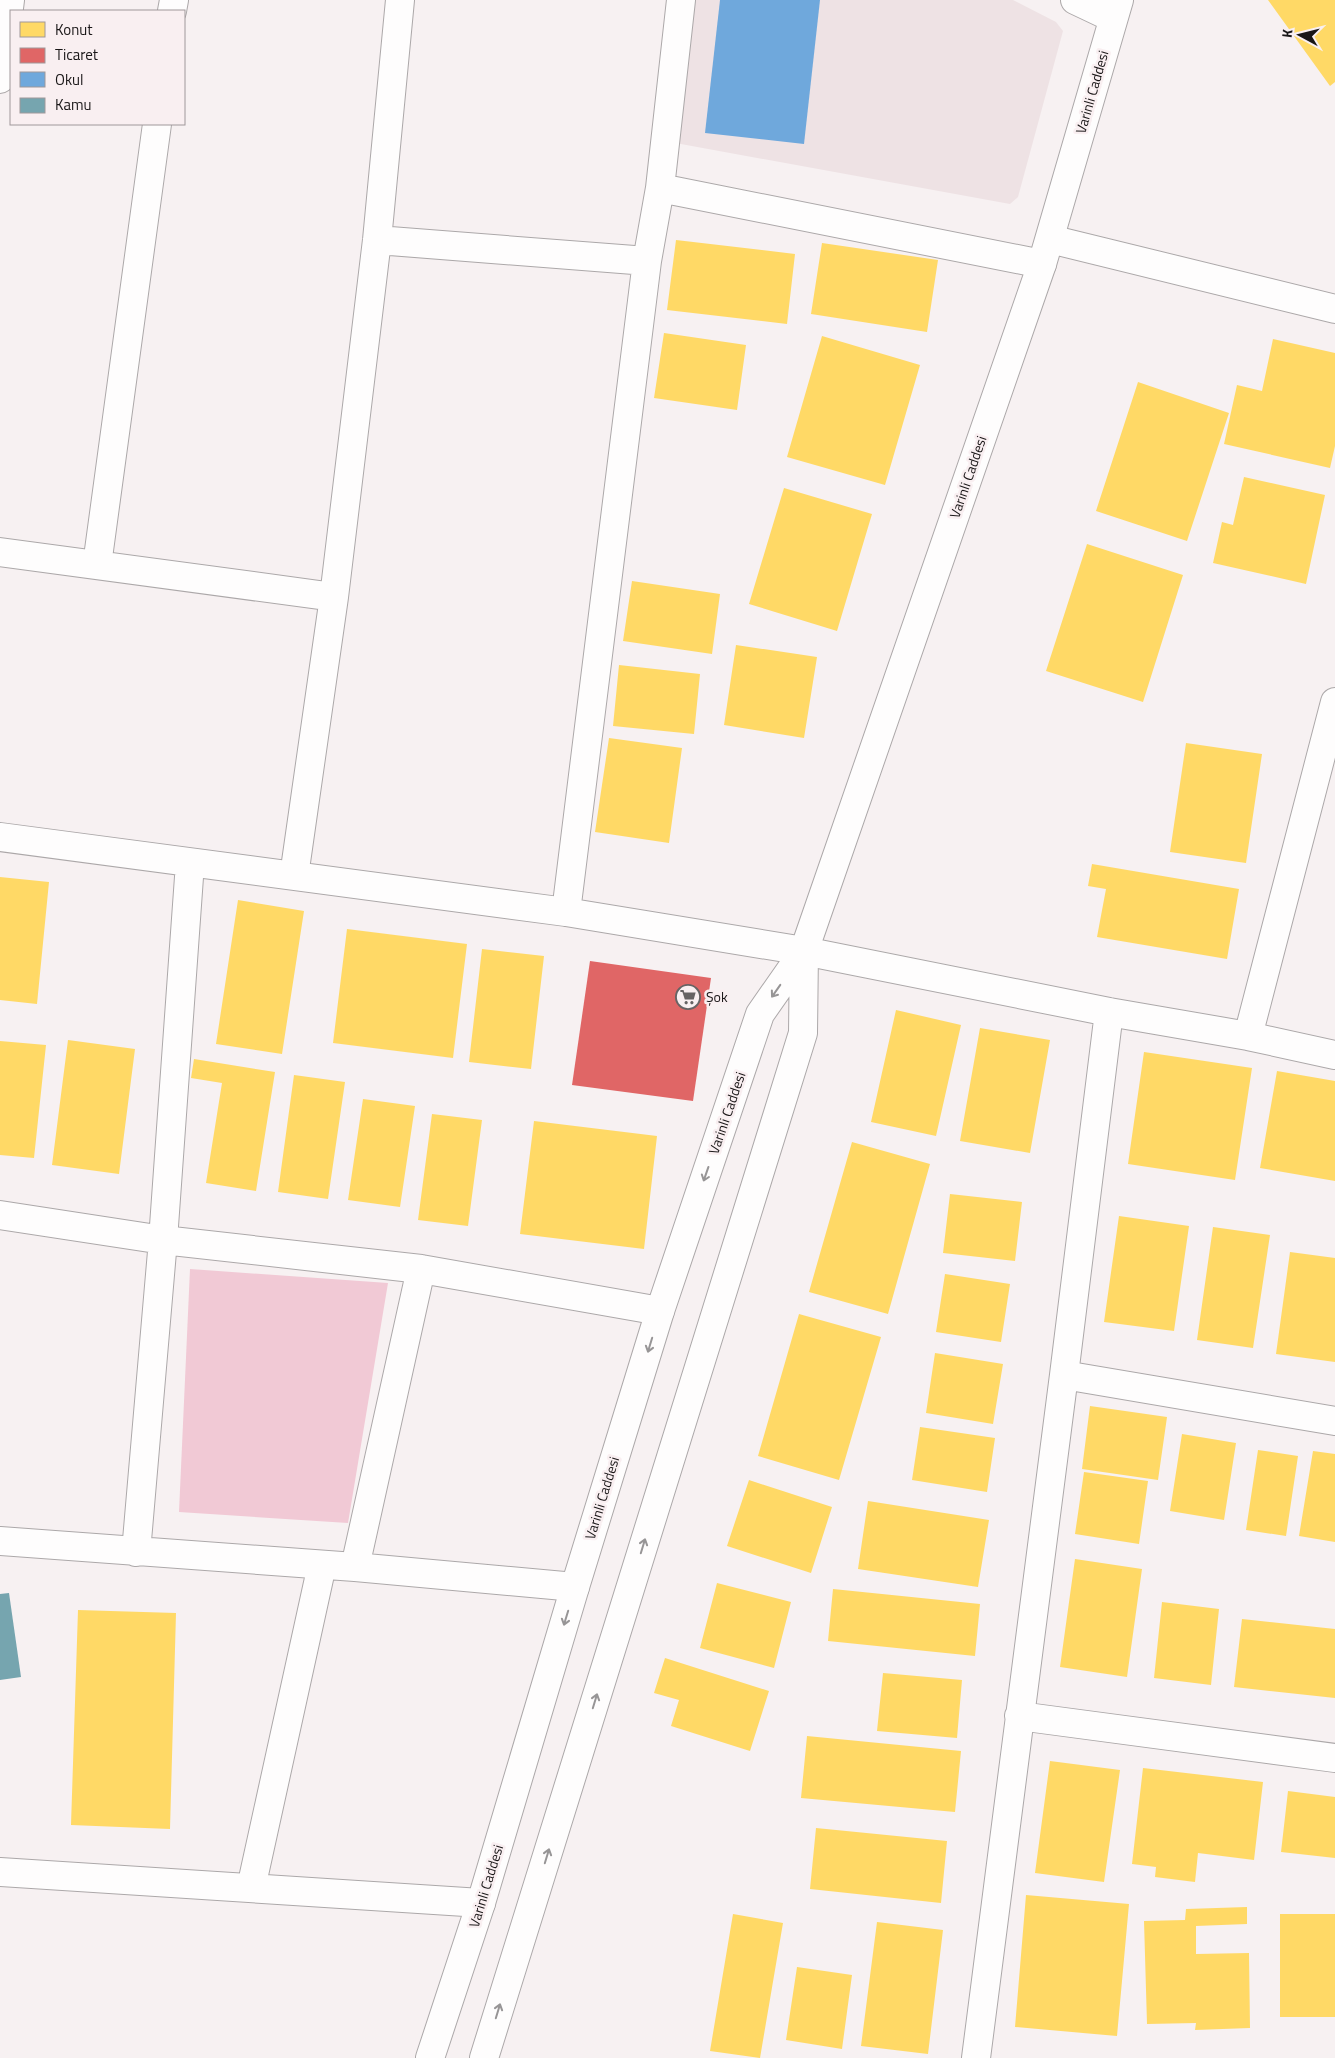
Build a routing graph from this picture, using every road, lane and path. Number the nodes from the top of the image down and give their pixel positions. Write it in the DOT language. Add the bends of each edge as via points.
graph roads {
  1 [pos="10,0"];
  2 [pos="400,0"];
  3 [pos="681,0"];
  4 [pos="1075,0"];
  5 [pos="1116,9"];
  6 [pos="0,79"];
  7 [pos="157,125"];
  8 [pos="660,188"];
  9 [pos="1050,239"];
  10 [pos="376,240"];
  11 [pos="647,261"];
  12 [pos="1042,264"];
  13 [pos="1335,309"];
  14 [pos="0,552"];
  15 [pos="97,565"];
  16 [pos="334,597"];
  17 [pos="1335,702"];
  18 [pos="0,837"];
  19 [pos="190,863"];
  20 [pos="294,876"];
  21 [pos="566,912"];
  22 [pos="804,951"];
  23 [pos="1109,1012"];
  24 [pos="1248,1036"];
  25 [pos="1335,1055"];
  26 [pos="0,1215"];
  27 [pos="163,1240"];
  28 [pos="421,1269"];
  29 [pos="660,1311"];
  30 [pos="1064,1375"];
  31 [pos="1335,1421"];
  32 [pos="0,1541"];
  33 [pos="136,1552"];
  34 [pos="322,1565"];
  35 [pos="355,1567"];
  36 [pos="575,1587"];
  37 [pos="1019,1716"];
  38 [pos="1335,1758"];
  39 [pos="0,1872"];
  40 [pos="251,1888"];
  41 [pos="481,1903"];
  42 [pos="430,2058"];
  43 [pos="484,2058"];
  44 [pos="976,2058"];
  1 -- 6 [label="street"];
  2 -- 10 [label="street"];
  3 -- 8 [label="street"];
  4 -- 5 [label="street"];
  5 -- 9 [label="street, Varinli Caddesi"];
  7 -- 15 [label="street"];
  8 -- 11 [label="street"];
  8 -- 12 [label="street"];
  9 -- 12 [label="street, Varinli Caddesi"];
  9 -- 13 [label="street"];
  10 -- 11 [label="street"];
  10 -- 16 [label="street"];
  11 -- 21 [label="street"];
  12 -- 22 [label="street, Varinli Caddesi"];
  14 -- 15 [label="street"];
  15 -- 16 [label="street"];
  16 -- 20 [label="street"];
  17 -- 24 [label="street"];
  18 -- 19 [label="street"];
  19 -- 20 [label="street"];
  19 -- 27 [label="street"];
  20 -- 21 [label="street"];
  21 -- 22 [label="street"];
  22 -- 23 [label="street"];
  22 -- 29 [label="street, Varinli Caddesi, one-way" via="760,1014"];
  43 -- 22 [label="street, Varinli Caddesi, one-way" via="802,1033"];
  23 -- 24 [label="street"];
  23 -- 30 [label="street"];
  24 -- 25 [label="street"];
  26 -- 27 [label="street"];
  27 -- 28 [label="street"];
  27 -- 33 [label="street"];
  28 -- 29 [label="street"];
  28 -- 35 [label="street"];
  29 -- 36 [label="street, Varinli Caddesi, one-way"];
  30 -- 31 [label="street"];
  30 -- 37 [label="street"];
  32 -- 33 [label="street"];
  33 -- 34 [label="street"];
  34 -- 35 [label="street"];
  34 -- 40 [label="street"];
  35 -- 36 [label="street"];
  36 -- 41 [label="street, Varinli Caddesi, one-way"];
  37 -- 38 [label="street"];
  37 -- 44 [label="street"];
  39 -- 40 [label="street"];
  40 -- 41 [label="street"];
  41 -- 42 [label="street, Varinli Caddesi"];
}
